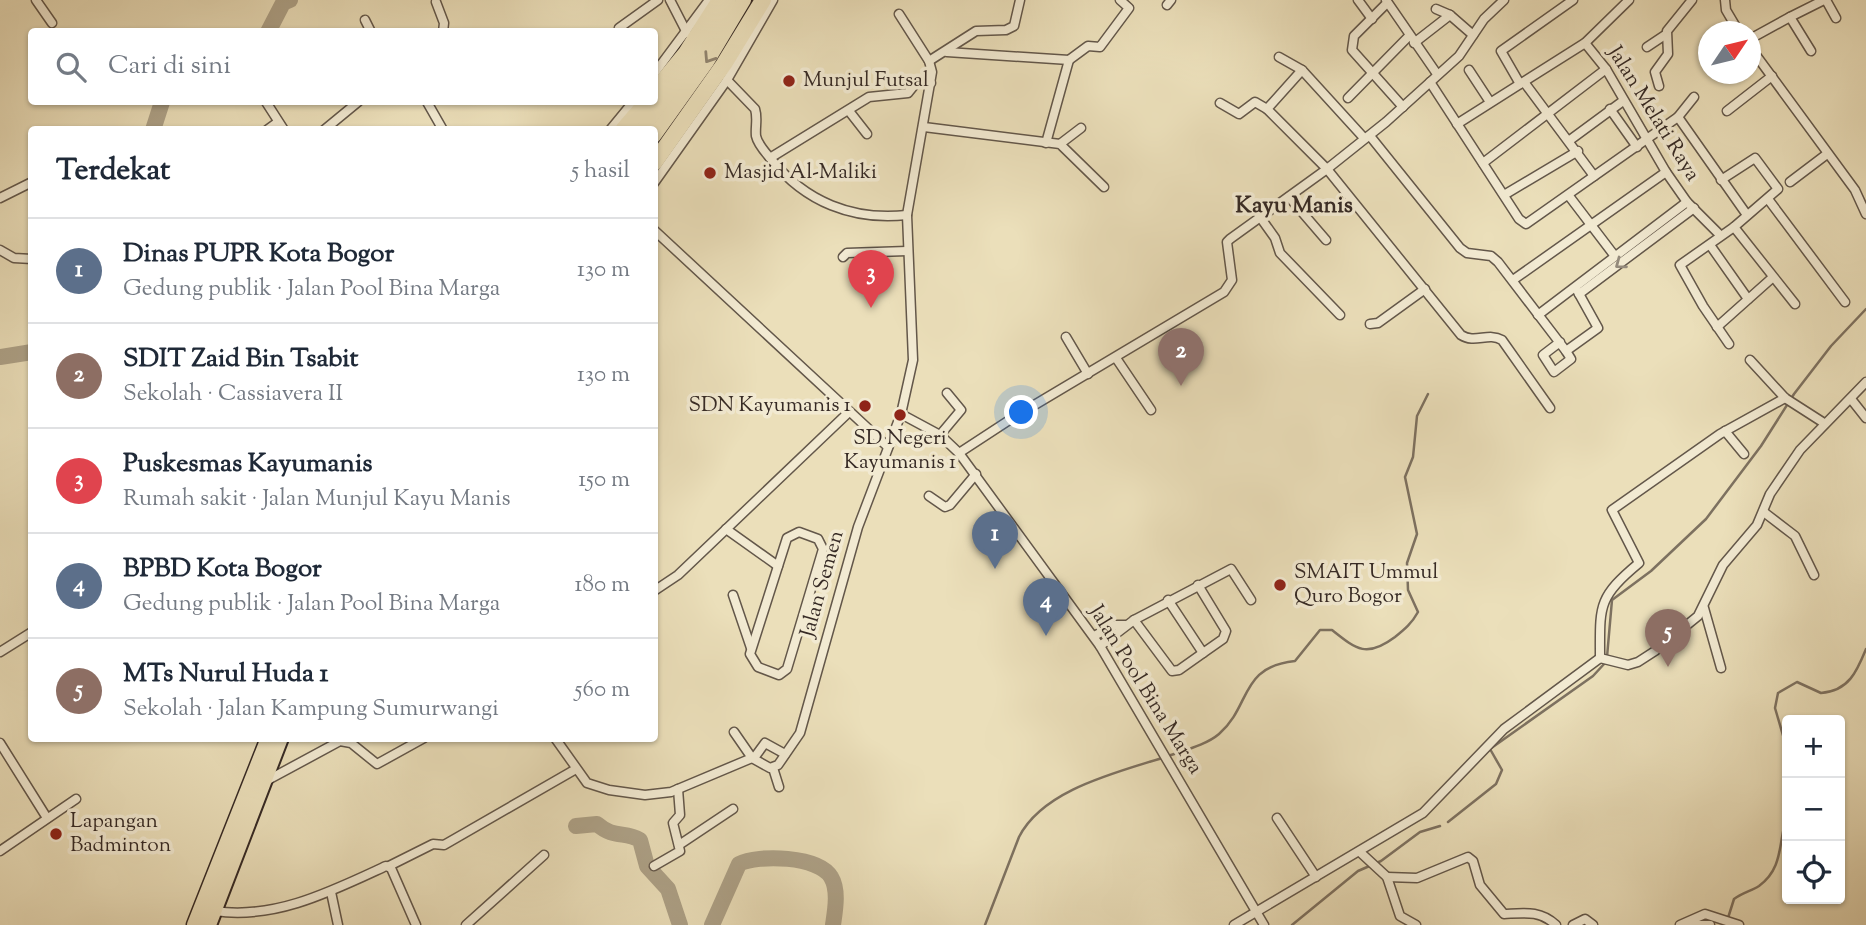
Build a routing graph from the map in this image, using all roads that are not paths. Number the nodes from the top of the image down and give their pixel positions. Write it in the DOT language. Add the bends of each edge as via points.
graph roads {
  1 [pos="36,0"];
  2 [pos="658,0"];
  3 [pos="670,0"];
  4 [pos="709,0"];
  5 [pos="720,0"];
  6 [pos="729,0"];
  7 [pos="744,0"];
  8 [pos="762,0"];
  9 [pos="773,0"];
  10 [pos="1020,0"];
  11 [pos="1120,0"];
  12 [pos="1136,0"];
  13 [pos="1358,0"];
  14 [pos="1504,0"];
  15 [pos="1573,0"];
  16 [pos="1629,0"];
  17 [pos="1692,0"];
  18 [pos="1725,0"];
  19 [pos="1825,0"];
  20 [pos="436,2"];
  21 [pos="1386,2"];
  22 [pos="1129,8"];
  23 [pos="1436,9"];
  24 [pos="899,14"];
  25 [pos="1450,15"];
  26 [pos="1790,17"];
  27 [pos="1836,18"];
  28 [pos="1372,19"];
  29 [pos="365,20"];
  30 [pos="1732,21"];
  31 [pos="52,23"];
  32 [pos="369,28"];
  33 [pos="443,28"];
  34 [pos="619,28"];
  35 [pos="687,33"];
  36 [pos="1761,33"];
  37 [pos="1473,35"];
  38 [pos="1665,35"];
  39 [pos="1412,39"];
  40 [pos="1107,41"];
  41 [pos="1586,43"];
  42 [pos="1115,46"];
  43 [pos="1647,47"];
  44 [pos="1811,51"];
  45 [pos="947,52"];
  46 [pos="1279,57"];
  47 [pos="929,61"];
  48 [pos="1069,61"];
  49 [pos="1761,61"];
  50 [pos="658,69"];
  51 [pos="1606,69"];
  52 [pos="1302,70"];
  53 [pos="1469,70"];
  54 [pos="726,72"];
  55 [pos="1437,74"];
  56 [pos="1371,75"];
  57 [pos="1772,76"];
  58 [pos="1430,82"];
  59 [pos="931,83"];
  60 [pos="1522,83"];
  61 [pos="1659,86"];
  62 [pos="658,87"];
  63 [pos="1348,97"];
  64 [pos="1694,97"];
  65 [pos="1623,101"];
  66 [pos="1490,102"];
  67 [pos="1220,103"];
  68 [pos="268,105"];
  69 [pos="354,105"];
  70 [pos="429,105"];
  71 [pos="639,105"];
  72 [pos="1403,107"];
  73 [pos="1267,108"];
  74 [pos="1610,110"];
  75 [pos="849,111"];
  76 [pos="1727,111"];
  77 [pos="1550,113"];
  78 [pos="1678,117"];
  79 [pos="1457,124"];
  80 [pos="281,126"];
  81 [pos="329,126"];
  82 [pos="441,126"];
  83 [pos="615,126"];
  84 [pos="625,126"];
  85 [pos="645,126"];
  86 [pos="924,127"];
  87 [pos="1082,128"];
  88 [pos="658,130"];
  89 [pos="867,134"];
  90 [pos="1367,137"];
  91 [pos="1570,140"];
  92 [pos="1646,140"];
  93 [pos="1046,143"];
  94 [pos="1060,144"];
  95 [pos="1637,147"];
  96 [pos="1578,151"];
  97 [pos="1827,154"];
  98 [pos="658,158"];
  99 [pos="770,158"];
  100 [pos="1483,163"];
  101 [pos="1327,169"];
  102 [pos="1666,172"];
  103 [pos="1594,176"];
  104 [pos="658,177"];
  105 [pos="1721,180"];
  106 [pos="1790,182"];
  107 [pos="28,184"];
  108 [pos="1104,187"];
  109 [pos="1504,195"];
  110 [pos="1569,196"];
  111 [pos="1289,197"];
  112 [pos="0,198"];
  113 [pos="1768,199"];
  114 [pos="1690,205"];
  115 [pos="1866,214"];
  116 [pos="907,215"];
  117 [pos="1747,215"];
  118 [pos="1260,217"];
  119 [pos="1591,226"];
  120 [pos="1734,227"];
  121 [pos="658,234"];
  122 [pos="1720,235"];
  123 [pos="1326,240"];
  124 [pos="1631,242"];
  125 [pos="1710,245"];
  126 [pos="0,250"];
  127 [pos="1637,250"];
  128 [pos="907,251"];
  129 [pos="1614,255"];
  130 [pos="842,257"];
  131 [pos="28,259"];
  132 [pos="1772,278"];
  133 [pos="1513,280"];
  134 [pos="1573,285"];
  135 [pos="1425,289"];
  136 [pos="1579,294"];
  137 [pos="1748,299"];
  138 [pos="1845,302"];
  139 [pos="1795,304"];
  140 [pos="1340,315"];
  141 [pos="1538,315"];
  142 [pos="1370,324"];
  143 [pos="1717,327"];
  144 [pos="1066,337"];
  145 [pos="1560,342"];
  146 [pos="1729,344"];
  147 [pos="1566,351"];
  148 [pos="1116,358"];
  149 [pos="1749,360"];
  150 [pos="1088,374"];
  151 [pos="1866,382"];
  152 [pos="947,393"];
  153 [pos="1851,399"];
  154 [pos="1789,400"];
  155 [pos="1550,408"];
  156 [pos="1152,410"];
  157 [pos="849,412"];
  158 [pos="901,414"];
  159 [pos="1866,418"];
  160 [pos="1824,423"];
  161 [pos="1725,432"];
  162 [pos="940,435"];
  163 [pos="888,447"];
  164 [pos="959,453"];
  165 [pos="1744,454"];
  166 [pos="976,474"];
  167 [pos="929,496"];
  168 [pos="1765,513"];
  169 [pos="726,529"];
  170 [pos="778,566"];
  171 [pos="1814,575"];
  172 [pos="1198,585"];
  173 [pos="658,588"];
  174 [pos="733,595"];
  175 [pos="1168,600"];
  176 [pos="1251,600"];
  177 [pos="1704,608"];
  178 [pos="1134,620"];
  179 [pos="1125,625"];
  180 [pos="28,634"];
  181 [pos="1094,636"];
  182 [pos="1100,646"];
  183 [pos="751,648"];
  184 [pos="0,652"];
  185 [pos="1203,653"];
  186 [pos="1601,659"];
  187 [pos="1721,668"];
  188 [pos="734,732"];
  189 [pos="261,742"];
  190 [pos="267,742"];
  191 [pos="277,742"];
  192 [pos="278,742"];
  193 [pos="338,742"];
  194 [pos="346,742"];
  195 [pos="417,742"];
  196 [pos="558,742"];
  197 [pos="0,743"];
  198 [pos="785,754"];
  199 [pos="753,758"];
  200 [pos="773,768"];
  201 [pos="576,769"];
  202 [pos="263,783"];
  203 [pos="779,787"];
  204 [pos="678,789"];
  205 [pos="76,799"];
  206 [pos="733,809"];
  207 [pos="47,818"];
  208 [pos="1277,818"];
  209 [pos="679,845"];
  210 [pos="0,851"];
  211 [pos="1361,853"];
  212 [pos="544,855"];
  213 [pos="389,866"];
  214 [pos="654,866"];
  215 [pos="1316,877"];
  216 [pos="1387,877"];
  217 [pos="331,892"];
  218 [pos="1256,912"];
  219 [pos="210,920"];
  220 [pos="1724,920"];
  221 [pos="1263,923"];
  222 [pos="189,925"];
  223 [pos="195,925"];
  224 [pos="338,925"];
  225 [pos="416,925"];
  226 [pos="466,925"];
  227 [pos="1234,925"];
  228 [pos="1416,925"];
  229 [pos="1557,925"];
  230 [pos="1563,925"];
  231 [pos="1573,925"];
  232 [pos="1593,925"];
  233 [pos="1680,925"];
  234 [pos="1693,925"];
  235 [pos="1710,925"];
  236 [pos="1739,925"];
  1 -- 31 [label="street"];
  2 -- 34 [label="street"];
  3 -- 35 [label="street"];
  4 -- 35 [label="street"];
  5 -- 62 [label="highway"];
  6 -- 85 [label="highway"];
  7 -- 88 [label="highway, one-way"];
  8 -- 54 [label="highway"];
  9 -- 54 [label="street"];
  10 -- 45 [label="street" via="1014,26 976,31"];
  11 -- 22 [label="street"];
  12 -- 22 [label="street"];
  13 -- 28 [label="street"];
  14 -- 37 [label="street"];
  15 -- 60 [label="street" via="1501,51"];
  16 -- 41 [label="street"];
  17 -- 38 [label="street"];
  18 -- 30 [label="street"];
  19 -- 26 [label="street"];
  19 -- 27 [label="street"];
  20 -- 33 [label="street"];
  21 -- 28 [label="street"];
  21 -- 39 [label="street"];
  22 -- 40 [label="street"];
  23 -- 25 [label="street"];
  24 -- 47 [label="street"];
  25 -- 37 [label="street"];
  25 -- 39 [label="street"];
  26 -- 36 [label="street"];
  26 -- 44 [label="street"];
  28 -- 56 [label="street" via="1351,42"];
  29 -- 32 [label="street"];
  35 -- 50 [label="street"];
  37 -- 55 [label="street" via="1459,56"];
  38 -- 43 [label="street"];
  38 -- 61 [label="street" via="1668,54 1655,72"];
  39 -- 55 [label="street"];
  39 -- 56 [label="street"];
  40 -- 42 [label="street"];
  40 -- 48 [label="street" via="1100,47 1088,46"];
  41 -- 51 [label="street, Jalan Melati Raya"];
  41 -- 60 [label="street"];
  45 -- 47 [label="street"];
  45 -- 48 [label="street"];
  46 -- 52 [label="street"];
  47 -- 59 [label="street"];
  48 -- 93 [label="street"];
  49 -- 57 [label="street"];
  51 -- 65 [label="street, Jalan Melati Raya"];
  51 -- 77 [label="street"];
  52 -- 73 [label="street"];
  52 -- 90 [label="street"];
  53 -- 66 [label="street"];
  54 -- 98 [label="highway"];
  54 -- 99 [label="street" via="752,103 757,136"];
  54 -- 104 [label="street"];
  55 -- 58 [label="street"];
  56 -- 63 [label="street"];
  56 -- 72 [label="street"];
  57 -- 76 [label="street"];
  57 -- 97 [label="street"];
  58 -- 72 [label="street"];
  58 -- 79 [label="street"];
  59 -- 75 [label="street" via="916,83 908,93 869,97"];
  59 -- 86 [label="street"];
  60 -- 66 [label="street"];
  60 -- 77 [label="street"];
  64 -- 78 [label="street"];
  65 -- 74 [label="street"];
  65 -- 92 [label="street, Jalan Melati Raya"];
  66 -- 79 [label="street"];
  67 -- 73 [label="street" via="1239,114 1255,102"];
  68 -- 80 [label="street"];
  69 -- 81 [label="street"];
  70 -- 82 [label="street"];
  71 -- 83 [label="street"];
  71 -- 84 [label="highway"];
  72 -- 90 [label="street"];
  73 -- 101 [label="street"];
  74 -- 91 [label="street"];
  74 -- 95 [label="street"];
  75 -- 89 [label="street"];
  75 -- 99 [label="street"];
  77 -- 91 [label="street"];
  77 -- 100 [label="street"];
  78 -- 92 [label="street"];
  78 -- 105 [label="street"];
  79 -- 100 [label="street"];
  86 -- 93 [label="street"];
  86 -- 116 [label="street"];
  87 -- 94 [label="street"];
  90 -- 101 [label="street"];
  90 -- 133 [label="street" via="1460,248 1491,256"];
  91 -- 96 [label="street"];
  92 -- 95 [label="street"];
  92 -- 102 [label="street, Jalan Melati Raya"];
  93 -- 94 [label="street"];
  94 -- 108 [label="street"];
  95 -- 103 [label="street"];
  96 -- 103 [label="street"];
  96 -- 109 [label="street"];
  97 -- 106 [label="street"];
  97 -- 115 [label="street" via="1855,190"];
  99 -- 116 [label="street" via="792,182 826,205 867,216"];
  100 -- 109 [label="street"];
  101 -- 111 [label="street"];
  101 -- 135 [label="street"];
  102 -- 114 [label="street, Jalan Melati Raya"];
  102 -- 119 [label="street"];
  103 -- 110 [label="street"];
  105 -- 113 [label="street" via="1755,158 1777,189"];
  105 -- 117 [label="street"];
  107 -- 112 [label="street"];
  109 -- 110 [label="street" via="1526,224"];
  110 -- 119 [label="street"];
  111 -- 118 [label="street"];
  111 -- 123 [label="street"];
  113 -- 117 [label="street"];
  113 -- 138 [label="street"];
  114 -- 122 [label="street, Jalan Melati Raya"];
  114 -- 124 [label="street"];
  114 -- 127 [label="street"];
  116 -- 128 [label="street"];
  117 -- 120 [label="street"];
  118 -- 140 [label="street" via="1280,253"];
  118 -- 148 [label="street" via="1227,242 1232,280 1224,292"];
  119 -- 129 [label="street"];
  119 -- 133 [label="street"];
  120 -- 122 [label="street"];
  120 -- 132 [label="street"];
  121 -- 157 [label="street"];
  122 -- 125 [label="street"];
  124 -- 127 [label="street"];
  124 -- 129 [label="street"];
  125 -- 137 [label="street"];
  125 -- 143 [label="street" via="1680,267"];
  126 -- 131 [label="street"];
  127 -- 136 [label="street, one-way"];
  128 -- 130 [label="street" via="847,253"];
  128 -- 158 [label="street" via="913,360"];
  129 -- 134 [label="street"];
  132 -- 137 [label="street"];
  132 -- 139 [label="street"];
  133 -- 141 [label="street"];
  134 -- 136 [label="street"];
  134 -- 141 [label="street"];
  135 -- 142 [label="street"];
  135 -- 155 [label="street" via="1466,338 1502,340"];
  136 -- 147 [label="street" via="1598,328"];
  137 -- 143 [label="street"];
  141 -- 145 [label="street"];
  143 -- 146 [label="street"];
  144 -- 150 [label="street"];
  145 -- 147 [label="street"];
  145 -- 147 [label="street" via="1543,355 1553,371 1570,361"];
  148 -- 150 [label="street"];
  148 -- 156 [label="street"];
  149 -- 154 [label="street"];
  150 -- 164 [label="street"];
  151 -- 153 [label="street"];
  152 -- 162 [label="street" via="961,410"];
  153 -- 159 [label="street"];
  153 -- 160 [label="street"];
  154 -- 160 [label="street"];
  154 -- 161 [label="street"];
  157 -- 163 [label="street"];
  157 -- 169 [label="street"];
  158 -- 162 [label="street, Jalan Pool Bina Marga"];
  158 -- 163 [label="street"];
  160 -- 168 [label="street" via="1779,479"];
  161 -- 165 [label="street"];
  161 -- 186 [label="street" via="1612,510 1639,563 1616,582 1604,601"];
  162 -- 164 [label="street, Jalan Pool Bina Marga"];
  163 -- 198 [label="street, Jalan Semen" via="858,527 800,733"];
  164 -- 166 [label="street, Jalan Pool Bina Marga"];
  166 -- 167 [label="street" via="947,507"];
  166 -- 181 [label="street, Jalan Pool Bina Marga"];
  168 -- 171 [label="street" via="1796,537"];
  168 -- 177 [label="street" via="1723,565"];
  169 -- 170 [label="street"];
  169 -- 173 [label="street"];
  170 -- 183 [label="street"];
  170 -- 183 [label="street" via="793,533 821,542 823,549 786,671 779,675 758,667 751,659"];
  172 -- 175 [label="street"];
  172 -- 176 [label="street" via="1232,569"];
  172 -- 185 [label="street" via="1226,631 1223,639"];
  174 -- 183 [label="street"];
  175 -- 178 [label="street"];
  175 -- 185 [label="street"];
  177 -- 186 [label="street" via="1646,658 1628,665"];
  177 -- 187 [label="street"];
  178 -- 179 [label="street"];
  178 -- 185 [label="street" via="1172,671"];
  179 -- 181 [label="street"];
  179 -- 182 [label="street"];
  180 -- 184 [label="street"];
  181 -- 182 [label="street, Jalan Pool Bina Marga"];
  182 -- 218 [label="street, Jalan Pool Bina Marga"];
  186 -- 211 [label="street" via="1504,729 1434,804"];
  188 -- 199 [label="street"];
  189 -- 222 [label="highway"];
  190 -- 223 [label="highway"];
  191 -- 219 [label="highway"];
  192 -- 202 [label="highway"];
  193 -- 202 [label="street"];
  194 -- 195 [label="street" via="377,764"];
  196 -- 201 [label="street"];
  197 -- 207 [label="street"];
  198 -- 199 [label="street" via="765,743"];
  198 -- 200 [label="street, Jalan Semen"];
  199 -- 200 [label="street"];
  199 -- 204 [label="street"];
  200 -- 203 [label="street"];
  201 -- 204 [label="street" via="587,783 609,790 657,795"];
  201 -- 213 [label="street" via="444,845 433,844"];
  202 -- 219 [label="highway"];
  204 -- 209 [label="street" via="680,815 673,823"];
  205 -- 207 [label="street"];
  206 -- 209 [label="street"];
  207 -- 210 [label="street"];
  208 -- 215 [label="street"];
  209 -- 214 [label="street" via="679,853"];
  211 -- 215 [label="street"];
  211 -- 216 [label="street"];
  212 -- 226 [label="street"];
  213 -- 217 [label="street"];
  213 -- 225 [label="street"];
  215 -- 218 [label="street"];
  216 -- 228 [label="street" via="1400,916"];
  216 -- 229 [label="street" via="1417,878 1468,857 1480,886 1504,914 1543,914"];
  217 -- 219 [label="street" via="248,915"];
  217 -- 224 [label="street"];
  218 -- 221 [label="street, Jalan Pool Bina Marga"];
  218 -- 227 [label="street"];
  220 -- 233 [label="street" via="1705,914"];
  220 -- 236 [label="street"];
  229 -- 230 [label="street"];
  231 -- 232 [label="street" via="1585,919"];
  234 -- 235 [label="street"];
}
